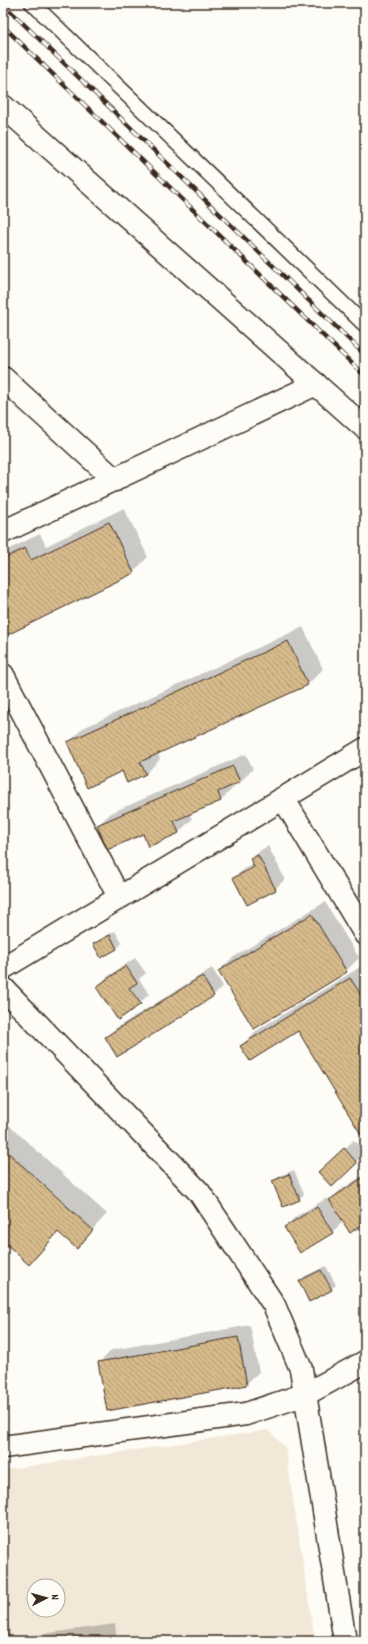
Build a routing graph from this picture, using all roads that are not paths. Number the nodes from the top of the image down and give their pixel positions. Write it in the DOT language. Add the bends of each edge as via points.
graph roads {
  1 [pos="32,3"];
  2 [pos="3,106"];
  3 [pos="365,325"];
  4 [pos="3,378"];
  5 [pos="316,384"];
  6 [pos="365,428"];
  7 [pos="115,480"];
  8 [pos="3,532"];
  9 [pos="3,675"];
  10 [pos="365,749"];
  11 [pos="283,798"];
  12 [pos="119,897"];
  13 [pos="365,934"];
  14 [pos="3,968"];
  15 [pos="3,988"];
  16 [pos="365,1362"];
  17 [pos="306,1394"];
  18 [pos="3,1447"];
  19 [pos="345,1641"];
  1 -- 3 [label="lane"];
  2 -- 5 [label="street"];
  4 -- 7 [label="street"];
  5 -- 6 [label="street"];
  5 -- 7 [label="street"];
  7 -- 8 [label="street"];
  9 -- 12 [label="street"];
  10 -- 11 [label="street"];
  11 -- 12 [label="street"];
  11 -- 13 [label="street"];
  12 -- 14 [label="street"];
  15 -- 17 [label="street" via="199,1192 274,1305 301,1369"];
  16 -- 17 [label="street"];
  17 -- 18 [label="street" via="246,1414"];
  17 -- 19 [label="street"];
}
